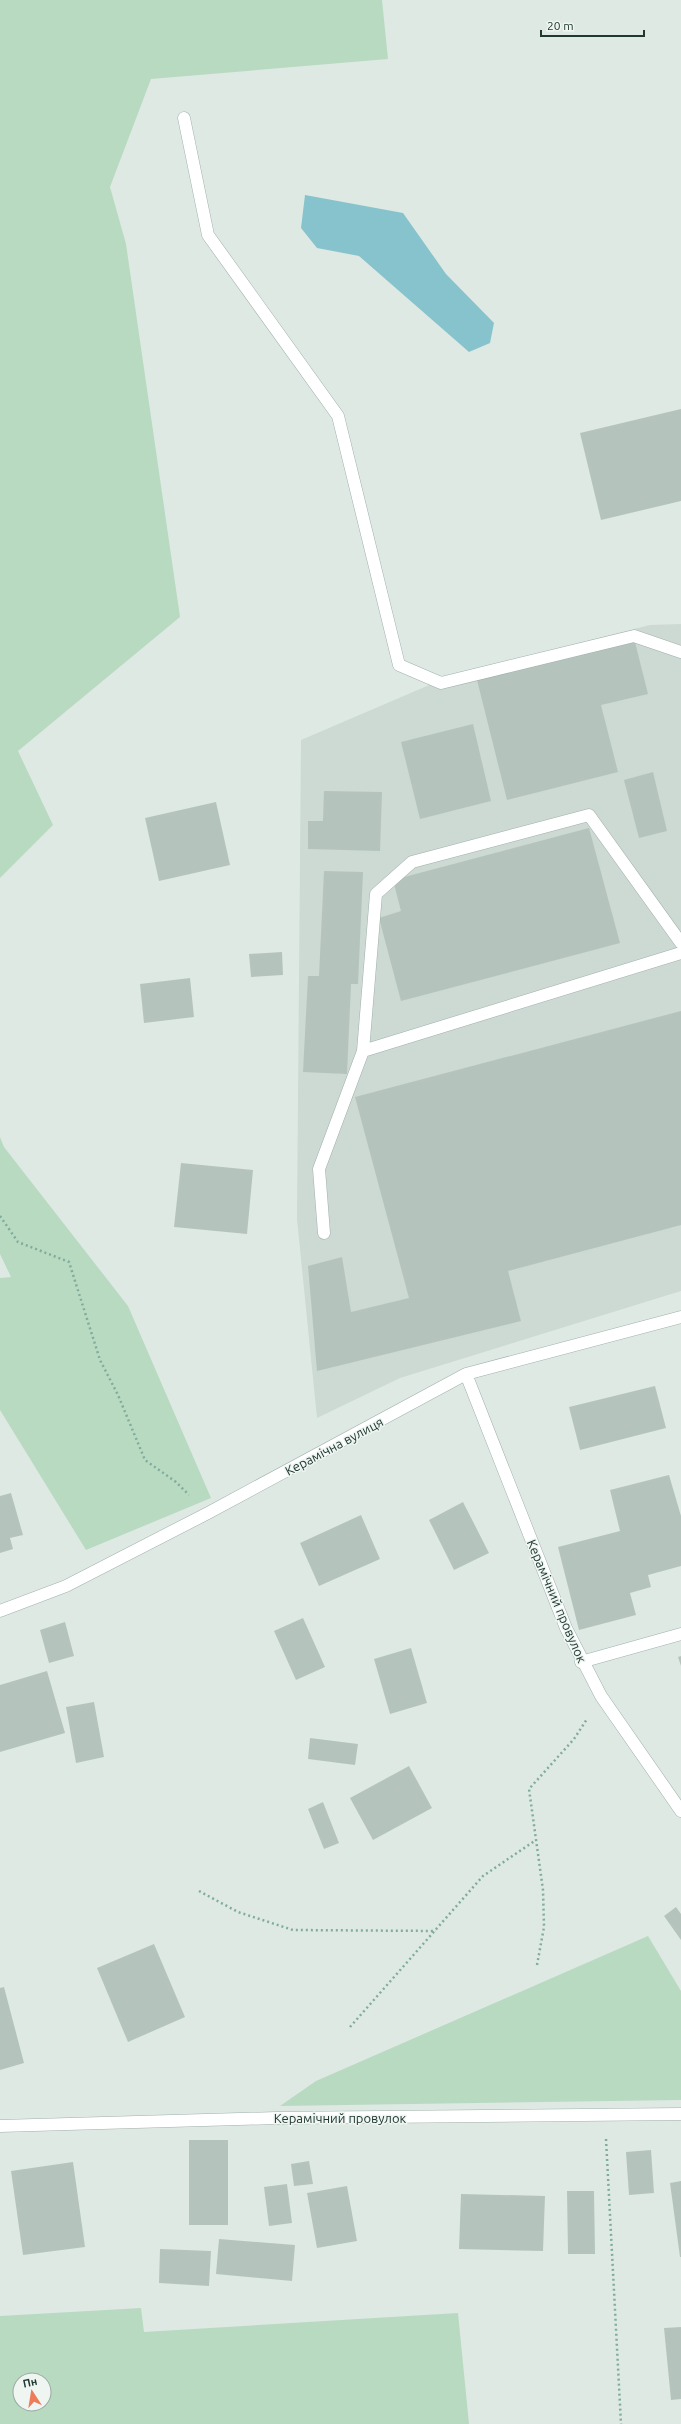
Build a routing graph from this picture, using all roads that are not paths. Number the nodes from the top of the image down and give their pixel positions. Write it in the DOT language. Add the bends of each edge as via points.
graph roads {
  1 [pos="184,118"];
  2 [pos="681,652"];
  3 [pos="681,943"];
  4 [pos="681,953"];
  5 [pos="363,1051"];
  6 [pos="324,1233"];
  7 [pos="681,1317"];
  8 [pos="466,1374"];
  9 [pos="0,1611"];
  10 [pos="681,1634"];
  11 [pos="581,1662"];
  12 [pos="681,1811"];
  13 [pos="681,2114"];
  14 [pos="0,2126"];
  1 -- 2 [label="street" via="208,235 338,416 399,665 441,683 634,636"];
  3 -- 5 [label="street" via="589,815 412,862 376,894"];
  4 -- 5 [label="street"];
  5 -- 6 [label="street" via="319,1169"];
  7 -- 8 [label="street, Керамічна вулиця"];
  8 -- 9 [label="street, Керамічна вулиця" via="66,1586"];
  8 -- 11 [label="street, Керамічний провулок"];
  10 -- 11 [label="street"];
  11 -- 12 [label="street, Керамічний провулок" via="601,1696"];
  13 -- 14 [label="street, Керамічний провулок" via="276,2118"];
}
